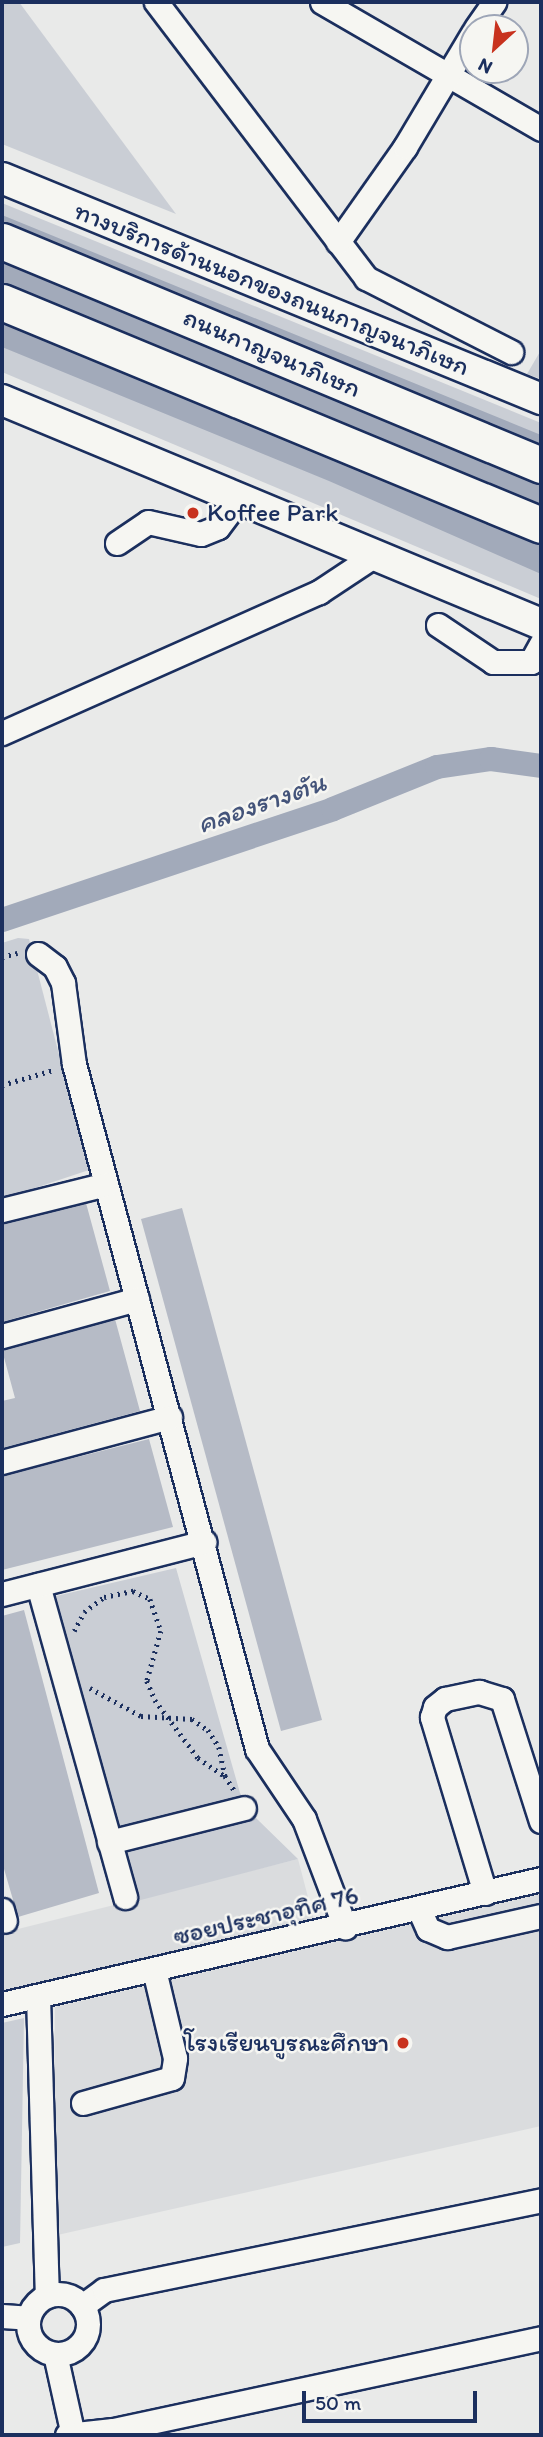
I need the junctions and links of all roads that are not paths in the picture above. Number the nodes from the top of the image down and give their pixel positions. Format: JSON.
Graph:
{"nodes":[{"id":1,"x":156,"y":2,"type":"edge"},
{"id":2,"x":322,"y":2,"type":"edge"},
{"id":3,"x":459,"y":55,"type":"edge"},
{"id":4,"x":447,"y":74,"type":"junction"},
{"id":5,"x":541,"y":129,"type":"edge"},
{"id":6,"x":2,"y":178,"type":"edge"},
{"id":7,"x":2,"y":241,"type":"edge"},
{"id":8,"x":338,"y":242,"type":"junction"},
{"id":9,"x":2,"y":302,"type":"edge"},
{"id":10,"x":511,"y":352,"type":"dead end"},
{"id":11,"x":541,"y":399,"type":"edge"},
{"id":12,"x":2,"y":400,"type":"edge"},
{"id":13,"x":541,"y":465,"type":"edge"},
{"id":14,"x":239,"y":499,"type":"junction"},
{"id":15,"x":541,"y":525,"type":"edge"},
{"id":16,"x":117,"y":543,"type":"dead end"},
{"id":17,"x":375,"y":555,"type":"junction"},
{"id":18,"x":541,"y":624,"type":"edge"},
{"id":19,"x":438,"y":625,"type":"dead end"},
{"id":20,"x":541,"y":644,"type":"edge"},
{"id":21,"x":2,"y":733,"type":"edge"},
{"id":22,"x":38,"y":954,"type":"dead end"},
{"id":23,"x":106,"y":1184,"type":"junction"},
{"id":24,"x":2,"y":1210,"type":"edge"},
{"id":25,"x":137,"y":1299,"type":"junction"},
{"id":26,"x":2,"y":1336,"type":"edge"},
{"id":27,"x":170,"y":1416,"type":"junction"},
{"id":28,"x":2,"y":1462,"type":"edge"},
{"id":29,"x":204,"y":1542,"type":"junction"},
{"id":30,"x":38,"y":1585,"type":"junction"},
{"id":31,"x":2,"y":1594,"type":"edge"},
{"id":32,"x":244,"y":1808,"type":"road end"},
{"id":33,"x":541,"y":1821,"type":"edge"},
{"id":34,"x":110,"y":1842,"type":"junction"},
{"id":35,"x":541,"y":1879,"type":"edge"},
{"id":36,"x":485,"y":1893,"type":"junction"},
{"id":37,"x":125,"y":1897,"type":"dead end"},
{"id":38,"x":419,"y":1909,"type":"junction"},
{"id":39,"x":541,"y":1916,"type":"edge"},
{"id":40,"x":345,"y":1927,"type":"junction"},
{"id":41,"x":155,"y":1970,"type":"junction"},
{"id":42,"x":38,"y":1996,"type":"junction"},
{"id":43,"x":2,"y":2004,"type":"edge"},
{"id":44,"x":83,"y":2103,"type":"dead end"},
{"id":45,"x":541,"y":2200,"type":"edge"},
{"id":46,"x":47,"y":2296,"type":"junction"},
{"id":47,"x":82,"y":2306,"type":"junction"},
{"id":48,"x":2,"y":2316,"type":"edge"},
{"id":49,"x":28,"y":2318,"type":"junction"},
{"id":50,"x":541,"y":2338,"type":"edge"},
{"id":51,"x":55,"y":2354,"type":"junction"},
{"id":52,"x":67,"y":2435,"type":"edge"},
{"id":53,"x":73,"y":2435,"type":"edge"}],
"edges":[{"from":1,"to":8,"type":"street"},
{"from":2,"to":4,"type":"street"},
{"from":3,"to":4,"type":"street"},
{"from":4,"to":5,"type":"street"},
{"from":4,"to":8,"type":"street"},
{"from":6,"to":11,"type":"main road","name":"ทางบริการด้านนอกของถนนกาญจนาภิเษก"},
{"from":7,"to":13,"type":"highway","name":"ถนนกาญจนาภิเษก"},
{"from":8,"to":10,"type":"street"},
{"from":9,"to":15,"type":"highway"},
{"from":12,"to":14,"type":"main road"},
{"from":14,"to":16,"type":"street"},
{"from":14,"to":17,"type":"main road"},
{"from":17,"to":18,"type":"main road"},
{"from":17,"to":21,"type":"street"},
{"from":19,"to":20,"type":"street"},
{"from":22,"to":23,"type":"street"},
{"from":23,"to":24,"type":"street"},
{"from":23,"to":25,"type":"street"},
{"from":25,"to":26,"type":"street"},
{"from":25,"to":27,"type":"street"},
{"from":27,"to":28,"type":"street"},
{"from":27,"to":29,"type":"street"},
{"from":29,"to":30,"type":"street"},
{"from":29,"to":40,"type":"street"},
{"from":30,"to":31,"type":"street"},
{"from":30,"to":34,"type":"street"},
{"from":32,"to":34,"type":"street"},
{"from":33,"to":36,"type":"street"},
{"from":34,"to":37,"type":"street"},
{"from":35,"to":36,"type":"street","name":"ซอยประชาอุทิศ 76"},
{"from":36,"to":38,"type":"street","name":"ซอยประชาอุทิศ 76"},
{"from":38,"to":39,"type":"street"},
{"from":38,"to":40,"type":"street","name":"ซอยประชาอุทิศ 76"},
{"from":40,"to":41,"type":"street","name":"ซอยประชาอุทิศ 76"},
{"from":41,"to":42,"type":"street","name":"ซอยประชาอุทิศ 76"},
{"from":41,"to":44,"type":"street"},
{"from":42,"to":43,"type":"street","name":"ซอยประชาอุทิศ 76"},
{"from":42,"to":46,"type":"street"},
{"from":45,"to":47,"type":"street"},
{"from":46,"to":47,"type":"street"},
{"from":46,"to":49,"type":"street"},
{"from":47,"to":51,"type":"street"},
{"from":48,"to":49,"type":"street"},
{"from":49,"to":51,"type":"street"},
{"from":50,"to":53,"type":"street"},
{"from":51,"to":53,"type":"street"},
{"from":52,"to":53,"type":"street"}]}
